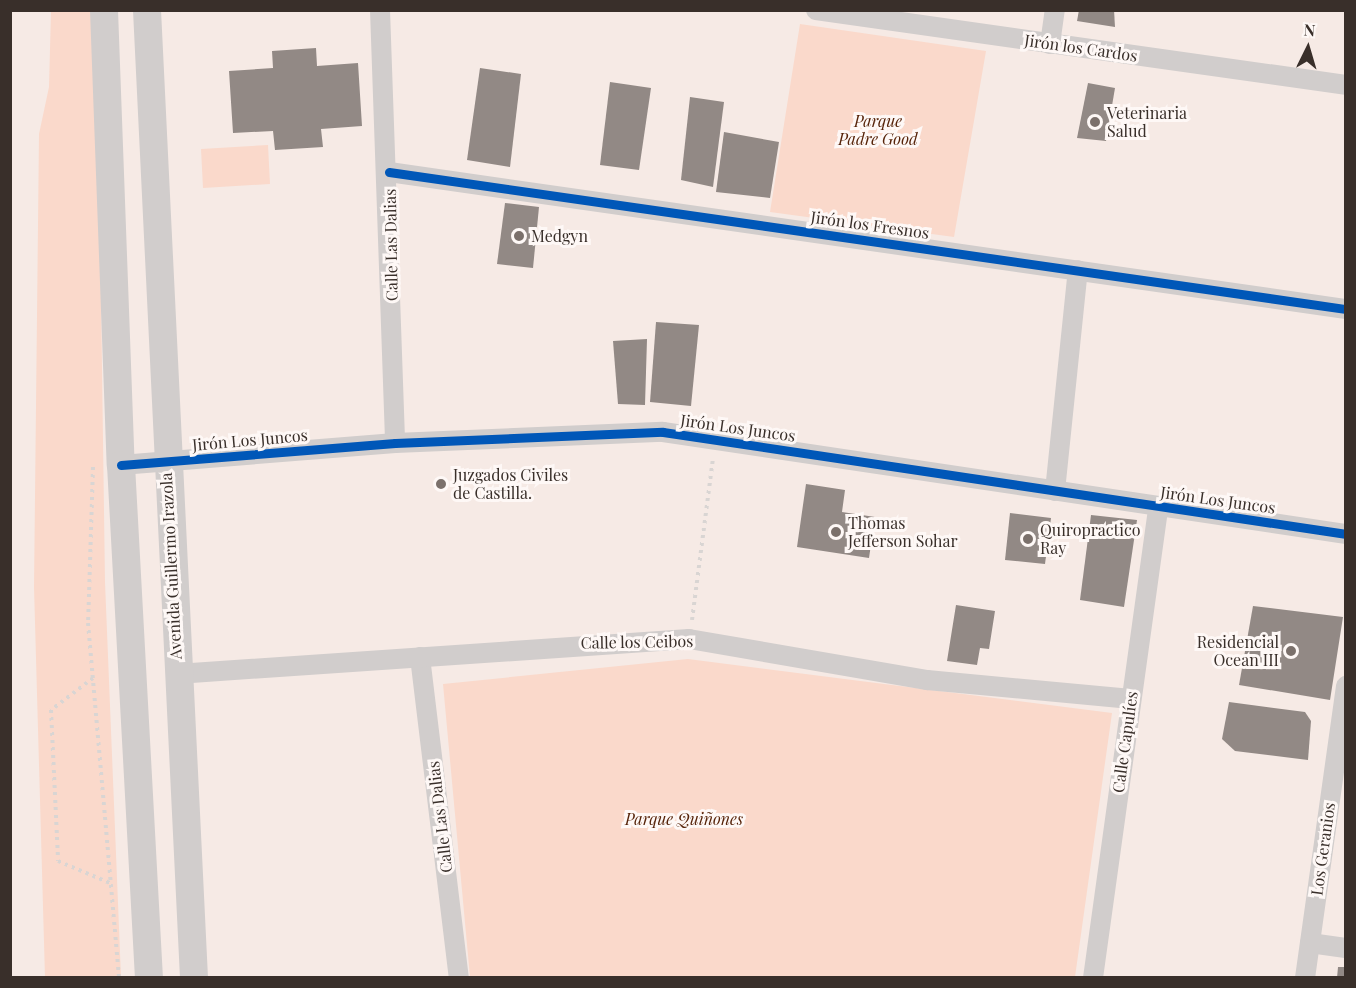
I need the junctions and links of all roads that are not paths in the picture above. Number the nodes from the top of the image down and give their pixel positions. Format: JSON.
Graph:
{"nodes":[{"id":1,"x":104,"y":10,"type":"edge"},
{"id":2,"x":147,"y":10,"type":"edge"},
{"id":3,"x":380,"y":10,"type":"edge"},
{"id":4,"x":816,"y":10,"type":"edge"},
{"id":5,"x":1055,"y":10,"type":"edge"},
{"id":6,"x":1050,"y":44,"type":"junction"},
{"id":7,"x":1346,"y":85,"type":"edge"},
{"id":8,"x":389,"y":172,"type":"junction"},
{"id":9,"x":1078,"y":270,"type":"junction"},
{"id":10,"x":1346,"y":309,"type":"edge"},
{"id":11,"x":394,"y":443,"type":"junction"},
{"id":12,"x":167,"y":462,"type":"junction"},
{"id":13,"x":107,"y":465,"type":"junction"},
{"id":14,"x":1054,"y":491,"type":"junction"},
{"id":15,"x":1158,"y":507,"type":"junction"},
{"id":16,"x":1346,"y":534,"type":"edge"},
{"id":17,"x":420,"y":657,"type":"junction"},
{"id":18,"x":177,"y":674,"type":"junction"},
{"id":19,"x":1346,"y":686,"type":"edge"},
{"id":20,"x":1131,"y":699,"type":"junction"},
{"id":21,"x":1343,"y":714,"type":"edge"},
{"id":22,"x":1310,"y":943,"type":"junction"},
{"id":23,"x":1346,"y":948,"type":"edge"},
{"id":24,"x":149,"y":978,"type":"edge"},
{"id":25,"x":194,"y":978,"type":"edge"},
{"id":26,"x":459,"y":978,"type":"edge"},
{"id":27,"x":1092,"y":978,"type":"edge"},
{"id":28,"x":1305,"y":978,"type":"edge"}],
"edges":[{"from":1,"to":13,"type":"main road"},
{"from":2,"to":12,"type":"main road","name":"Avenida Guillermo Irazola"},
{"from":3,"to":8,"type":"street","name":"Calle Las Dalias"},
{"from":4,"to":6,"type":"street","name":"Jirón los Cardos"},
{"from":5,"to":6,"type":"street"},
{"from":6,"to":7,"type":"street","name":"Jirón los Cardos"},
{"from":8,"to":9,"type":"street","name":"Jirón los Fresnos"},
{"from":8,"to":11,"type":"street","name":"Calle Las Dalias"},
{"from":9,"to":10,"type":"street","name":"Jirón los Fresnos"},
{"from":9,"to":14,"type":"street"},
{"from":11,"to":12,"type":"street","name":"Jirón Los Juncos"},
{"from":11,"to":14,"type":"street","name":"Jirón Los Juncos"},
{"from":12,"to":13,"type":"street","name":"Jirón Los Juncos"},
{"from":12,"to":18,"type":"main road","name":"Avenida Guillermo Irazola"},
{"from":13,"to":24,"type":"main road"},
{"from":14,"to":15,"type":"street","name":"Jirón Los Juncos"},
{"from":15,"to":16,"type":"street","name":"Jirón Los Juncos"},
{"from":15,"to":20,"type":"street","name":"Calle Capulíes"},
{"from":17,"to":18,"type":"street","name":"Calle los Ceibos"},
{"from":17,"to":20,"type":"street","name":"Calle los Ceibos"},
{"from":17,"to":26,"type":"street","name":"Calle Las Dalias"},
{"from":18,"to":25,"type":"main road","name":"Avenida Guillermo Irazola"},
{"from":19,"to":21,"type":"street","name":"Los Geranios"},
{"from":20,"to":27,"type":"street","name":"Calle Capulíes"},
{"from":21,"to":22,"type":"street","name":"Los Geranios"},
{"from":22,"to":23,"type":"street"},
{"from":22,"to":28,"type":"street","name":"Los Geranios"}]}
